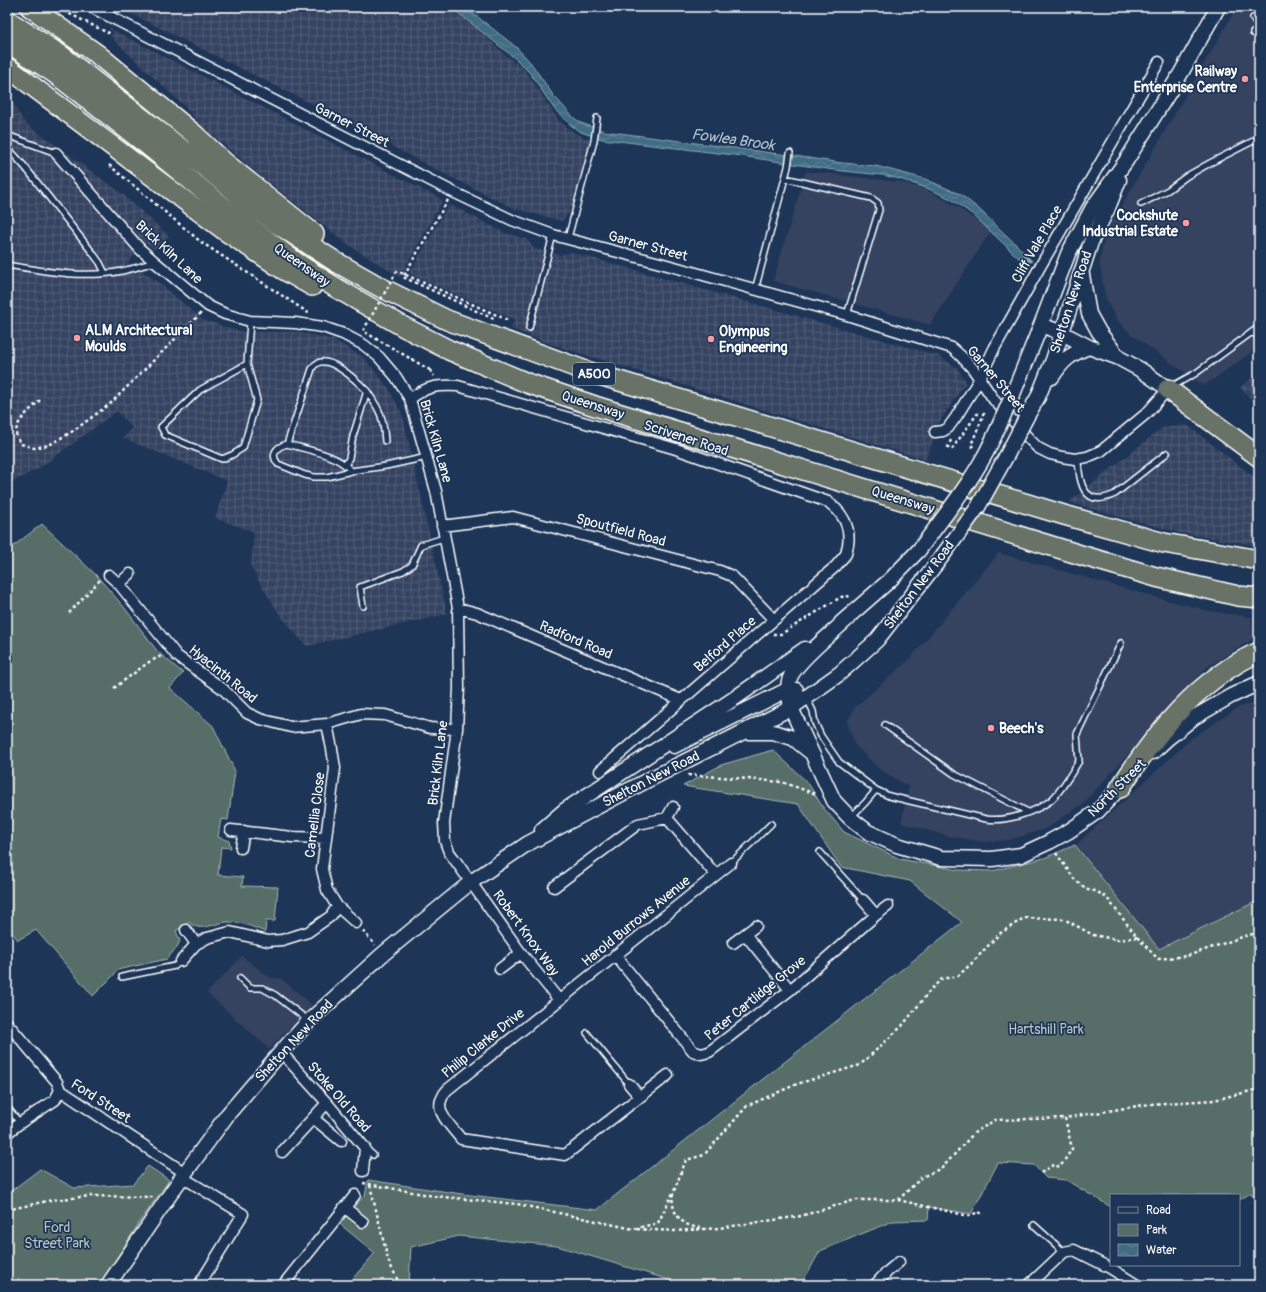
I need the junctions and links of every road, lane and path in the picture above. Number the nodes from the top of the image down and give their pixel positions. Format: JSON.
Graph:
{"nodes":[{"id":1,"x":30,"y":7,"type":"edge"},
{"id":2,"x":91,"y":7,"type":"edge"},
{"id":3,"x":63,"y":10,"type":"dead end"},
{"id":4,"x":1215,"y":12,"type":"edge"},
{"id":5,"x":1253,"y":18,"type":"dead end"},
{"id":6,"x":7,"y":20,"type":"edge"},
{"id":7,"x":1259,"y":27,"type":"edge"},
{"id":8,"x":108,"y":33,"type":"dead end"},
{"id":9,"x":7,"y":42,"type":"edge"},
{"id":10,"x":1159,"y":62,"type":"dead end"},
{"id":11,"x":8,"y":68,"type":"edge"},
{"id":12,"x":597,"y":118,"type":"dead end"},
{"id":13,"x":7,"y":135,"type":"edge"},
{"id":14,"x":1259,"y":138,"type":"edge"},
{"id":15,"x":7,"y":147,"type":"edge"},
{"id":16,"x":56,"y":153,"type":"joint"},
{"id":17,"x":790,"y":153,"type":"dead end"},
{"id":18,"x":1126,"y":161,"type":"junction"},
{"id":19,"x":785,"y":178,"type":"junction"},
{"id":20,"x":453,"y":192,"type":"junction"},
{"id":21,"x":1140,"y":204,"type":"dead end"},
{"id":22,"x":553,"y":235,"type":"junction"},
{"id":23,"x":568,"y":238,"type":"junction"},
{"id":24,"x":155,"y":262,"type":"junction"},
{"id":25,"x":7,"y":265,"type":"edge"},
{"id":26,"x":1082,"y":268,"type":"junction"},
{"id":27,"x":105,"y":273,"type":"junction"},
{"id":28,"x":755,"y":290,"type":"junction"},
{"id":29,"x":208,"y":306,"type":"junction"},
{"id":30,"x":847,"y":315,"type":"junction"},
{"id":31,"x":447,"y":320,"type":"junction"},
{"id":32,"x":250,"y":321,"type":"junction"},
{"id":33,"x":501,"y":323,"type":"dead end"},
{"id":34,"x":1041,"y":325,"type":"junction"},
{"id":35,"x":508,"y":326,"type":"dead end"},
{"id":36,"x":1259,"y":327,"type":"edge"},
{"id":37,"x":529,"y":328,"type":"dead end"},
{"id":38,"x":1252,"y":332,"type":"junction"},
{"id":39,"x":1062,"y":333,"type":"junction"},
{"id":40,"x":1259,"y":337,"type":"edge"},
{"id":41,"x":1089,"y":347,"type":"junction"},
{"id":42,"x":449,"y":350,"type":"junction"},
{"id":43,"x":1119,"y":358,"type":"junction"},
{"id":44,"x":247,"y":364,"type":"junction"},
{"id":45,"x":430,"y":370,"type":"dead end"},
{"id":46,"x":979,"y":380,"type":"junction"},
{"id":47,"x":1168,"y":389,"type":"junction"},
{"id":48,"x":367,"y":391,"type":"junction"},
{"id":49,"x":1038,"y":397,"type":"junction"},
{"id":50,"x":410,"y":399,"type":"junction"},
{"id":51,"x":40,"y":400,"type":"dead end"},
{"id":52,"x":956,"y":417,"type":"junction"},
{"id":53,"x":935,"y":432,"type":"dead end"},
{"id":54,"x":385,"y":441,"type":"dead end"},
{"id":55,"x":287,"y":444,"type":"junction"},
{"id":56,"x":1167,"y":453,"type":"dead end"},
{"id":57,"x":985,"y":454,"type":"junction"},
{"id":58,"x":426,"y":457,"type":"junction"},
{"id":59,"x":1259,"y":457,"type":"edge"},
{"id":60,"x":1078,"y":459,"type":"junction"},
{"id":61,"x":346,"y":464,"type":"junction"},
{"id":62,"x":352,"y":471,"type":"junction"},
{"id":63,"x":442,"y":526,"type":"junction"},
{"id":64,"x":848,"y":527,"type":"joint"},
{"id":65,"x":444,"y":538,"type":"junction"},
{"id":66,"x":1259,"y":560,"type":"edge"},
{"id":67,"x":130,"y":574,"type":"dead end"},
{"id":68,"x":108,"y":575,"type":"joint"},
{"id":69,"x":119,"y":584,"type":"junction"},
{"id":70,"x":876,"y":593,"type":"junction"},
{"id":71,"x":1259,"y":598,"type":"edge"},
{"id":72,"x":363,"y":606,"type":"dead end"},
{"id":73,"x":458,"y":608,"type":"junction"},
{"id":74,"x":69,"y":613,"type":"dead end"},
{"id":75,"x":848,"y":618,"type":"junction"},
{"id":76,"x":774,"y":620,"type":"junction"},
{"id":77,"x":757,"y":635,"type":"junction"},
{"id":78,"x":1121,"y":643,"type":"dead end"},
{"id":79,"x":173,"y":651,"type":"junction"},
{"id":80,"x":1259,"y":652,"type":"edge"},
{"id":81,"x":1259,"y":683,"type":"edge"},
{"id":82,"x":114,"y":688,"type":"dead end"},
{"id":83,"x":789,"y":689,"type":"junction"},
{"id":84,"x":807,"y":698,"type":"junction"},
{"id":85,"x":682,"y":700,"type":"junction"},
{"id":86,"x":791,"y":708,"type":"junction"},
{"id":87,"x":327,"y":724,"type":"junction"},
{"id":88,"x":885,"y":725,"type":"dead end"},
{"id":89,"x":457,"y":729,"type":"junction"},
{"id":90,"x":743,"y":732,"type":"junction"},
{"id":91,"x":811,"y":753,"type":"junction"},
{"id":92,"x":631,"y":767,"type":"junction"},
{"id":93,"x":600,"y":771,"type":"dead end"},
{"id":94,"x":684,"y":775,"type":"dead end"},
{"id":95,"x":1120,"y":788,"type":"junction"},
{"id":96,"x":876,"y":790,"type":"junction"},
{"id":97,"x":834,"y":800,"type":"junction"},
{"id":98,"x":673,"y":807,"type":"dead end"},
{"id":99,"x":1028,"y":812,"type":"junction"},
{"id":100,"x":667,"y":818,"type":"junction"},
{"id":101,"x":850,"y":818,"type":"junction"},
{"id":102,"x":771,"y":824,"type":"dead end"},
{"id":103,"x":231,"y":830,"type":"dead end"},
{"id":104,"x":244,"y":831,"type":"junction"},
{"id":105,"x":326,"y":838,"type":"junction"},
{"id":106,"x":1049,"y":842,"type":"junction"},
{"id":107,"x":527,"y":844,"type":"junction"},
{"id":108,"x":241,"y":848,"type":"dead end"},
{"id":109,"x":820,"y":852,"type":"dead end"},
{"id":110,"x":730,"y":863,"type":"joint"},
{"id":111,"x":716,"y":875,"type":"junction"},
{"id":112,"x":471,"y":882,"type":"junction"},
{"id":113,"x":554,"y":887,"type":"dead end"},
{"id":114,"x":863,"y":900,"type":"joint"},
{"id":115,"x":337,"y":906,"type":"junction"},
{"id":116,"x":888,"y":906,"type":"dead end"},
{"id":117,"x":876,"y":915,"type":"junction"},
{"id":118,"x":356,"y":923,"type":"joint"},
{"id":119,"x":756,"y":926,"type":"dead end"},
{"id":120,"x":186,"y":930,"type":"dead end"},
{"id":121,"x":1259,"y":933,"type":"edge"},
{"id":122,"x":745,"y":934,"type":"junction"},
{"id":123,"x":1137,"y":937,"type":"junction"},
{"id":124,"x":733,"y":943,"type":"dead end"},
{"id":125,"x":196,"y":944,"type":"junction"},
{"id":126,"x":522,"y":953,"type":"junction"},
{"id":127,"x":383,"y":954,"type":"junction"},
{"id":128,"x":615,"y":955,"type":"junction"},
{"id":129,"x":181,"y":961,"type":"joint"},
{"id":130,"x":500,"y":970,"type":"dead end"},
{"id":131,"x":122,"y":977,"type":"dead end"},
{"id":132,"x":240,"y":978,"type":"dead end"},
{"id":133,"x":790,"y":990,"type":"junction"},
{"id":134,"x":558,"y":1000,"type":"junction"},
{"id":135,"x":309,"y":1021,"type":"junction"},
{"id":136,"x":7,"y":1023,"type":"edge"},
{"id":137,"x":587,"y":1033,"type":"dead end"},
{"id":138,"x":280,"y":1052,"type":"junction"},
{"id":139,"x":668,"y":1075,"type":"dead end"},
{"id":140,"x":629,"y":1084,"type":"joint"},
{"id":141,"x":1259,"y":1089,"type":"edge"},
{"id":142,"x":60,"y":1090,"type":"junction"},
{"id":143,"x":640,"y":1097,"type":"junction"},
{"id":144,"x":327,"y":1103,"type":"junction"},
{"id":145,"x":7,"y":1107,"type":"edge"},
{"id":146,"x":313,"y":1118,"type":"junction"},
{"id":147,"x":1065,"y":1118,"type":"junction"},
{"id":148,"x":20,"y":1123,"type":"junction"},
{"id":149,"x":7,"y":1133,"type":"edge"},
{"id":150,"x":341,"y":1141,"type":"dead end"},
{"id":151,"x":365,"y":1148,"type":"junction"},
{"id":152,"x":282,"y":1152,"type":"dead end"},
{"id":153,"x":373,"y":1155,"type":"dead end"},
{"id":154,"x":363,"y":1171,"type":"joint"},
{"id":155,"x":1041,"y":1173,"type":"dead end"},
{"id":156,"x":184,"y":1175,"type":"junction"},
{"id":157,"x":370,"y":1185,"type":"junction"},
{"id":158,"x":674,"y":1191,"type":"junction"},
{"id":159,"x":355,"y":1195,"type":"dead end"},
{"id":160,"x":168,"y":1197,"type":"junction"},
{"id":161,"x":898,"y":1200,"type":"junction"},
{"id":162,"x":344,"y":1207,"type":"junction"},
{"id":163,"x":7,"y":1210,"type":"edge"},
{"id":164,"x":983,"y":1214,"type":"dead end"},
{"id":165,"x":363,"y":1222,"type":"dead end"},
{"id":166,"x":1034,"y":1225,"type":"dead end"},
{"id":167,"x":719,"y":1228,"type":"junction"},
{"id":168,"x":633,"y":1229,"type":"junction"},
{"id":169,"x":1064,"y":1252,"type":"junction"},
{"id":170,"x":899,"y":1262,"type":"dead end"},
{"id":171,"x":108,"y":1285,"type":"edge"},
{"id":172,"x":198,"y":1285,"type":"edge"},
{"id":173,"x":283,"y":1285,"type":"edge"},
{"id":174,"x":400,"y":1285,"type":"edge"},
{"id":175,"x":875,"y":1285,"type":"edge"},
{"id":176,"x":1029,"y":1285,"type":"edge"},
{"id":177,"x":1137,"y":1285,"type":"edge"}],
"edges":[{"from":1,"to":31,"type":"highway"},
{"from":2,"to":20,"type":"street","name":"Garner Street"},
{"from":3,"to":8,"type":"path"},
{"from":4,"to":18,"type":"main road","name":"Shelton New Road"},
{"from":5,"to":7,"type":"lane"},
{"from":6,"to":31,"type":"highway","name":"Queensway","number":"A500"},
{"from":9,"to":42,"type":"highway","name":"Queensway","number":"A500"},
{"from":10,"to":46,"type":"street","name":"Cliff Vale Place"},
{"from":11,"to":42,"type":"highway"},
{"from":12,"to":23,"type":"lane"},
{"from":13,"to":16,"type":"lane"},
{"from":14,"to":21,"type":"lane"},
{"from":15,"to":27,"type":"lane"},
{"from":16,"to":24,"type":"street","name":"Brick Kiln Lane"},
{"from":17,"to":19,"type":"lane"},
{"from":18,"to":26,"type":"main road","name":"Shelton New Road"},
{"from":18,"to":34,"type":"main road","name":"Shelton New Road"},
{"from":19,"to":28,"type":"lane"},
{"from":19,"to":30,"type":"lane"},
{"from":20,"to":22,"type":"street","name":"Garner Street"},
{"from":20,"to":33,"type":"path"},
{"from":22,"to":23,"type":"street","name":"Garner Street"},
{"from":22,"to":37,"type":"lane"},
{"from":23,"to":28,"type":"street","name":"Garner Street"},
{"from":24,"to":27,"type":"lane"},
{"from":24,"to":29,"type":"street","name":"Brick Kiln Lane"},
{"from":25,"to":27,"type":"lane"},
{"from":26,"to":39,"type":"main road","name":"Shelton New Road"},
{"from":26,"to":43,"type":"main road"},
{"from":28,"to":30,"type":"street","name":"Garner Street"},
{"from":29,"to":32,"type":"street","name":"Brick Kiln Lane"},
{"from":29,"to":51,"type":"path"},
{"from":30,"to":46,"type":"street","name":"Garner Street"},
{"from":31,"to":66,"type":"highway","name":"Queensway","number":"A500"},
{"from":32,"to":44,"type":"lane"},
{"from":32,"to":50,"type":"street","name":"Brick Kiln Lane"},
{"from":34,"to":39,"type":"main road"},
{"from":34,"to":57,"type":"main road","name":"Shelton New Road","bridge":true},
{"from":35,"to":45,"type":"path","bridge":true},
{"from":36,"to":38,"type":"lane"},
{"from":38,"to":40,"type":"lane"},
{"from":38,"to":47,"type":"lane"},
{"from":39,"to":41,"type":"main road"},
{"from":39,"to":49,"type":"main road","name":"Shelton New Road"},
{"from":41,"to":43,"type":"main road"},
{"from":41,"to":49,"type":"main road"},
{"from":42,"to":71,"type":"highway","name":"Queensway","number":"A500"},
{"from":43,"to":47,"type":"main road"},
{"from":44,"to":44,"type":"lane"},
{"from":46,"to":52,"type":"street","name":"Cliff Vale Place"},
{"from":46,"to":60,"type":"street","name":"Garner Street"},
{"from":47,"to":59,"type":"highway"},
{"from":47,"to":60,"type":"street","name":"Garner Street"},
{"from":48,"to":54,"type":"lane"},
{"from":48,"to":55,"type":"lane"},
{"from":48,"to":61,"type":"lane"},
{"from":49,"to":84,"type":"main road","name":"Shelton New Road","bridge":true},
{"from":50,"to":58,"type":"street","name":"Brick Kiln Lane"},
{"from":50,"to":64,"type":"street","name":"Scrivener Road"},
{"from":52,"to":53,"type":"street","name":"Cliff Vale Place"},
{"from":52,"to":57,"type":"path"},
{"from":55,"to":61,"type":"lane"},
{"from":55,"to":62,"type":"lane"},
{"from":56,"to":60,"type":"lane"},
{"from":57,"to":70,"type":"main road","name":"Shelton New Road","bridge":true},
{"from":58,"to":62,"type":"lane"},
{"from":58,"to":63,"type":"street","name":"Brick Kiln Lane"},
{"from":61,"to":62,"type":"lane"},
{"from":63,"to":65,"type":"street","name":"Brick Kiln Lane"},
{"from":63,"to":76,"type":"street","name":"Spoutfield Road"},
{"from":64,"to":76,"type":"street","name":"Belford Place"},
{"from":65,"to":72,"type":"lane"},
{"from":65,"to":73,"type":"street","name":"Brick Kiln Lane"},
{"from":67,"to":69,"type":"street"},
{"from":68,"to":69,"type":"street","name":"Hyacinth Road"},
{"from":68,"to":74,"type":"path"},
{"from":69,"to":79,"type":"street","name":"Hyacinth Road"},
{"from":70,"to":75,"type":"main road","name":"Shelton New Road"},
{"from":70,"to":77,"type":"path"},
{"from":73,"to":85,"type":"street","name":"Radford Road"},
{"from":73,"to":89,"type":"street","name":"Brick Kiln Lane"},
{"from":75,"to":83,"type":"main road","name":"North Street"},
{"from":75,"to":92,"type":"main road","name":"Shelton New Road"},
{"from":76,"to":77,"type":"street","name":"Belford Place"},
{"from":77,"to":85,"type":"street","name":"Belford Place"},
{"from":78,"to":99,"type":"lane"},
{"from":79,"to":82,"type":"path"},
{"from":79,"to":87,"type":"street","name":"Hyacinth Road"},
{"from":80,"to":95,"type":"highway"},
{"from":81,"to":95,"type":"main road","name":"North Street"},
{"from":83,"to":84,"type":"main road"},
{"from":83,"to":86,"type":"main road","name":"North Street"},
{"from":83,"to":92,"type":"main road"},
{"from":84,"to":86,"type":"main road","name":"Shelton New Road"},
{"from":84,"to":96,"type":"lane"},
{"from":85,"to":93,"type":"street","name":"Belford Place"},
{"from":86,"to":90,"type":"main road","name":"Shelton New Road"},
{"from":86,"to":91,"type":"main road","name":"North Street"},
{"from":87,"to":89,"type":"street","name":"Hyacinth Road"},
{"from":87,"to":105,"type":"street","name":"Camellia Close"},
{"from":88,"to":99,"type":"lane"},
{"from":89,"to":112,"type":"street","name":"Brick Kiln Lane"},
{"from":90,"to":91,"type":"main road"},
{"from":90,"to":107,"type":"main road","name":"Shelton New Road"},
{"from":91,"to":97,"type":"main road","name":"North Street"},
{"from":92,"to":107,"type":"main road","name":"Shelton New Road"},
{"from":94,"to":97,"type":"path"},
{"from":95,"to":106,"type":"main road","name":"North Street"},
{"from":96,"to":99,"type":"lane"},
{"from":96,"to":101,"type":"lane"},
{"from":97,"to":101,"type":"main road","name":"North Street"},
{"from":98,"to":100,"type":"street"},
{"from":100,"to":111,"type":"street"},
{"from":100,"to":113,"type":"street"},
{"from":101,"to":106,"type":"main road","name":"North Street"},
{"from":102,"to":110,"type":"lane"},
{"from":103,"to":104,"type":"street"},
{"from":104,"to":105,"type":"street"},
{"from":104,"to":108,"type":"street"},
{"from":105,"to":115,"type":"street","name":"Camellia Close"},
{"from":106,"to":123,"type":"path"},
{"from":107,"to":112,"type":"main road","name":"Shelton New Road"},
{"from":109,"to":114,"type":"lane"},
{"from":110,"to":111,"type":"street","name":"Harold Burrows Avenue"},
{"from":111,"to":128,"type":"street","name":"Harold Burrows Avenue"},
{"from":112,"to":126,"type":"street","name":"Robert Knox Way"},
{"from":112,"to":127,"type":"main road","name":"Shelton New Road"},
{"from":114,"to":117,"type":"street"},
{"from":115,"to":118,"type":"street","name":"Camellia Close"},
{"from":115,"to":125,"type":"street"},
{"from":116,"to":117,"type":"street","name":"Peter Cartlidge Grove"},
{"from":117,"to":133,"type":"street","name":"Peter Cartlidge Grove"},
{"from":118,"to":127,"type":"path"},
{"from":119,"to":122,"type":"street"},
{"from":120,"to":125,"type":"street"},
{"from":121,"to":123,"type":"path"},
{"from":122,"to":124,"type":"street"},
{"from":122,"to":133,"type":"street"},
{"from":123,"to":158,"type":"path"},
{"from":125,"to":129,"type":"street"},
{"from":126,"to":130,"type":"street"},
{"from":126,"to":134,"type":"street","name":"Robert Knox Way"},
{"from":127,"to":135,"type":"main road","name":"Shelton New Road"},
{"from":128,"to":133,"type":"street","name":"Peter Cartlidge Grove"},
{"from":128,"to":134,"type":"street","name":"Harold Burrows Avenue"},
{"from":129,"to":131,"type":"lane"},
{"from":132,"to":135,"type":"lane"},
{"from":134,"to":143,"type":"street","name":"Philip Clarke Drive"},
{"from":135,"to":138,"type":"main road","name":"Shelton New Road"},
{"from":136,"to":142,"type":"street"},
{"from":137,"to":140,"type":"lane"},
{"from":138,"to":144,"type":"street","name":"Stoke Old Road"},
{"from":138,"to":156,"type":"main road","name":"Shelton New Road"},
{"from":139,"to":143,"type":"street","name":"Philip Clarke Drive"},
{"from":140,"to":143,"type":"street"},
{"from":141,"to":147,"type":"path"},
{"from":142,"to":148,"type":"street","name":"Ford Street"},
{"from":142,"to":156,"type":"street","name":"Ford Street"},
{"from":144,"to":146,"type":"street"},
{"from":144,"to":151,"type":"street","name":"Stoke Old Road"},
{"from":145,"to":148,"type":"lane"},
{"from":146,"to":150,"type":"street"},
{"from":146,"to":152,"type":"street"},
{"from":147,"to":155,"type":"path"},
{"from":147,"to":161,"type":"path"},
{"from":148,"to":149,"type":"street","name":"Ford Street"},
{"from":151,"to":153,"type":"lane"},
{"from":151,"to":154,"type":"street","name":"Stoke Old Road"},
{"from":154,"to":157,"type":"path"},
{"from":156,"to":160,"type":"main road","name":"Shelton New Road"},
{"from":156,"to":172,"type":"street","name":"Ford Street"},
{"from":157,"to":168,"type":"path"},
{"from":157,"to":174,"type":"path"},
{"from":158,"to":167,"type":"path"},
{"from":158,"to":168,"type":"path"},
{"from":159,"to":162,"type":"street"},
{"from":160,"to":163,"type":"path"},
{"from":160,"to":171,"type":"main road","name":"Shelton New Road"},
{"from":161,"to":164,"type":"path"},
{"from":161,"to":167,"type":"path"},
{"from":162,"to":165,"type":"street"},
{"from":162,"to":173,"type":"street"},
{"from":166,"to":169,"type":"lane"},
{"from":167,"to":168,"type":"path"},
{"from":169,"to":176,"type":"street"},
{"from":169,"to":177,"type":"street"},
{"from":170,"to":175,"type":"street"}]}
